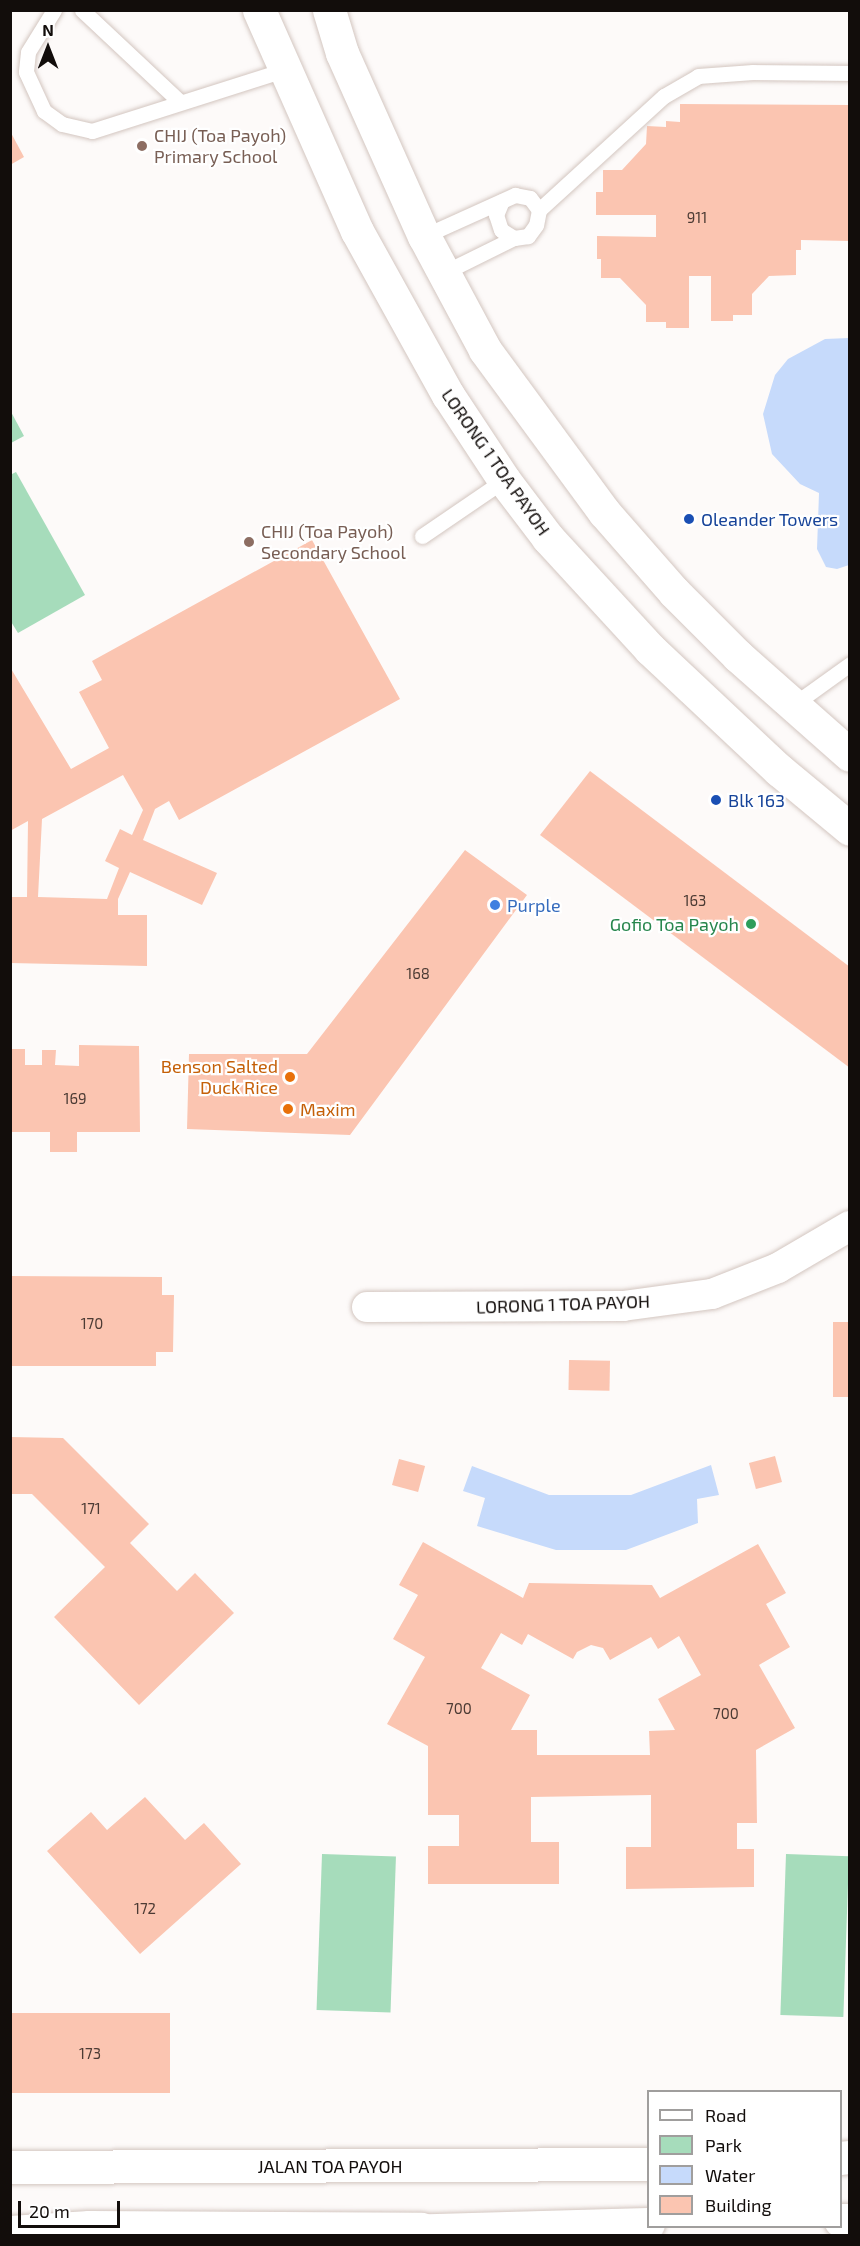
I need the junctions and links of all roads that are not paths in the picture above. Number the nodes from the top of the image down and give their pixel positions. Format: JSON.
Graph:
{"nodes":[{"id":1,"x":54,"y":10,"type":"edge"},
{"id":2,"x":82,"y":10,"type":"edge"},
{"id":3,"x":259,"y":10,"type":"edge"},
{"id":4,"x":328,"y":10,"type":"edge"},
{"id":5,"x":284,"y":70,"type":"junction"},
{"id":6,"x":849,"y":73,"type":"edge"},
{"id":7,"x":179,"y":100,"type":"junction"},
{"id":8,"x":502,"y":201,"type":"junction"},
{"id":9,"x":539,"y":210,"type":"junction"},
{"id":10,"x":424,"y":236,"type":"junction"},
{"id":11,"x":514,"y":238,"type":"junction"},
{"id":12,"x":441,"y":274,"type":"junction"},
{"id":13,"x":504,"y":480,"type":"junction"},
{"id":14,"x":422,"y":536,"type":"dead end"},
{"id":15,"x":849,"y":664,"type":"edge"},
{"id":16,"x":794,"y":705,"type":"junction"},
{"id":17,"x":849,"y":755,"type":"edge"},
{"id":18,"x":849,"y":829,"type":"edge"},
{"id":19,"x":849,"y":1226,"type":"edge"},
{"id":20,"x":368,"y":1307,"type":"dead end"},
{"id":21,"x":647,"y":2164,"type":"edge"},
{"id":22,"x":10,"y":2167,"type":"edge"},
{"id":23,"x":647,"y":2224,"type":"edge"},
{"id":24,"x":421,"y":2229,"type":"junction"},
{"id":25,"x":10,"y":2232,"type":"edge"},
{"id":26,"x":347,"y":2235,"type":"edge"}],
"edges":[{"from":1,"to":7,"type":"lane"},
{"from":2,"to":7,"type":"lane"},
{"from":3,"to":5,"type":"main road","name":"LORONG 1 TOA PAYOH"},
{"from":4,"to":10,"type":"main road"},
{"from":5,"to":7,"type":"lane"},
{"from":5,"to":13,"type":"main road","name":"LORONG 1 TOA PAYOH"},
{"from":6,"to":9,"type":"lane"},
{"from":8,"to":9,"type":"lane"},
{"from":8,"to":10,"type":"lane"},
{"from":8,"to":11,"type":"lane"},
{"from":9,"to":11,"type":"lane"},
{"from":10,"to":12,"type":"main road"},
{"from":11,"to":12,"type":"lane"},
{"from":12,"to":16,"type":"main road"},
{"from":13,"to":14,"type":"lane"},
{"from":13,"to":18,"type":"main road","name":"LORONG 1 TOA PAYOH"},
{"from":15,"to":16,"type":"lane"},
{"from":16,"to":17,"type":"main road"},
{"from":19,"to":20,"type":"street","name":"LORONG 1 TOA PAYOH"},
{"from":21,"to":22,"type":"main road","name":"JALAN TOA PAYOH"},
{"from":23,"to":24,"type":"main road"},
{"from":24,"to":25,"type":"main road"},
{"from":24,"to":26,"type":"main road"}]}
